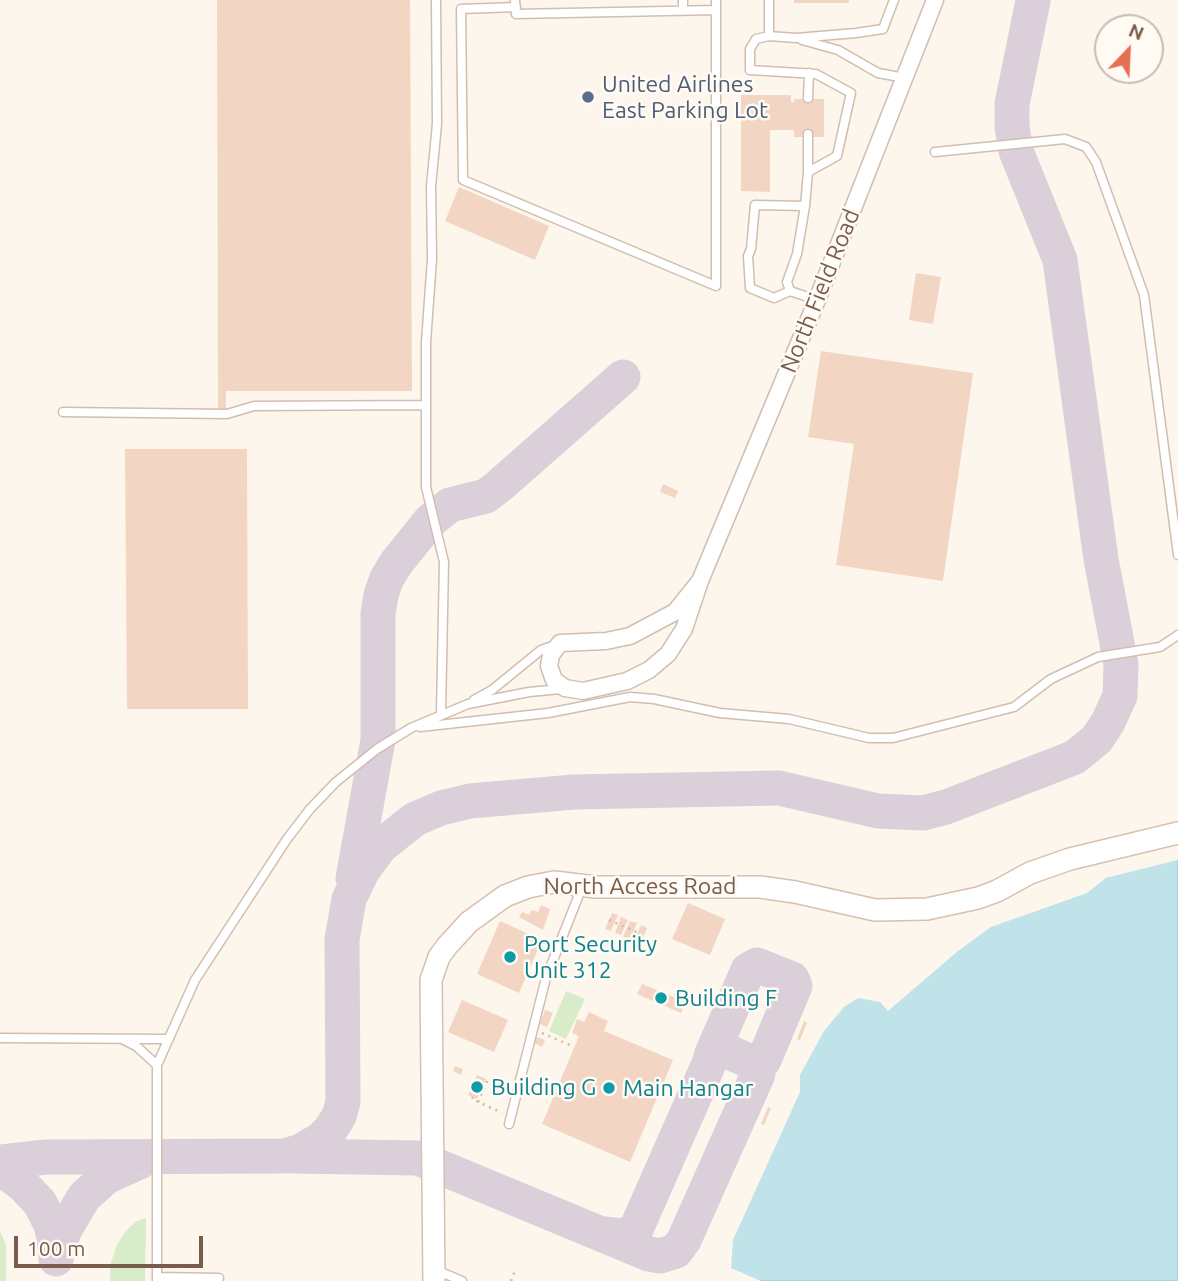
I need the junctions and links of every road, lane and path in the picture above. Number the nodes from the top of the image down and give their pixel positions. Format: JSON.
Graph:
{"nodes":[{"id":1,"x":436,"y":0,"type":"edge"},
{"id":2,"x":683,"y":0,"type":"edge"},
{"id":3,"x":716,"y":0,"type":"edge"},
{"id":4,"x":769,"y":0,"type":"edge"},
{"id":5,"x":894,"y":0,"type":"edge"},
{"id":6,"x":935,"y":0,"type":"edge"},
{"id":7,"x":515,"y":7,"type":"edge"},
{"id":8,"x":716,"y":10,"type":"junction"},
{"id":9,"x":683,"y":11,"type":"junction"},
{"id":10,"x":769,"y":36,"type":"junction"},
{"id":11,"x":796,"y":38,"type":"junction"},
{"id":12,"x":809,"y":73,"type":"junction"},
{"id":13,"x":905,"y":78,"type":"junction"},
{"id":14,"x":808,"y":98,"type":"dead end"},
{"id":15,"x":808,"y":134,"type":"dead end"},
{"id":16,"x":935,"y":152,"type":"dead end"},
{"id":17,"x":808,"y":172,"type":"junction"},
{"id":18,"x":805,"y":206,"type":"junction"},
{"id":19,"x":790,"y":291,"type":"junction"},
{"id":20,"x":817,"y":300,"type":"junction"},
{"id":21,"x":426,"y":405,"type":"junction"},
{"id":22,"x":63,"y":412,"type":"dead end"},
{"id":23,"x":1178,"y":555,"type":"edge"},
{"id":24,"x":700,"y":581,"type":"junction"},
{"id":25,"x":1178,"y":635,"type":"edge"},
{"id":26,"x":560,"y":643,"type":"junction"},
{"id":27,"x":565,"y":688,"type":"junction"},
{"id":28,"x":468,"y":704,"type":"junction"},
{"id":29,"x":441,"y":713,"type":"junction"},
{"id":30,"x":411,"y":727,"type":"junction"},
{"id":31,"x":1178,"y":834,"type":"edge"},
{"id":32,"x":583,"y":886,"type":"junction"},
{"id":33,"x":609,"y":920,"type":"dead end"},
{"id":34,"x":641,"y":934,"type":"dead end"},
{"id":35,"x":533,"y":1029,"type":"junction"},
{"id":36,"x":116,"y":1037,"type":"junction"},
{"id":37,"x":0,"y":1038,"type":"edge"},
{"id":38,"x":169,"y":1039,"type":"junction"},
{"id":39,"x":574,"y":1047,"type":"dead end"},
{"id":40,"x":157,"y":1066,"type":"junction"},
{"id":41,"x":489,"y":1077,"type":"dead end"},
{"id":42,"x":473,"y":1097,"type":"dead end"},
{"id":43,"x":478,"y":1102,"type":"junction"},
{"id":44,"x":510,"y":1120,"type":"joint"},
{"id":45,"x":516,"y":1268,"type":"dead end"},
{"id":46,"x":434,"y":1277,"type":"edge"},
{"id":47,"x":219,"y":1278,"type":"dead end"},
{"id":48,"x":157,"y":1279,"type":"edge"},
{"id":49,"x":463,"y":1281,"type":"edge"},
{"id":50,"x":511,"y":1281,"type":"edge"}],
"edges":[{"from":1,"to":21,"type":"lane"},
{"from":2,"to":9,"type":"lane"},
{"from":3,"to":8,"type":"lane"},
{"from":4,"to":10,"type":"lane"},
{"from":5,"to":11,"type":"lane"},
{"from":6,"to":13,"type":"street","name":"North Field Road"},
{"from":7,"to":8,"type":"lane"},
{"from":7,"to":9,"type":"lane"},
{"from":8,"to":9,"type":"lane"},
{"from":10,"to":11,"type":"lane"},
{"from":10,"to":12,"type":"lane"},
{"from":11,"to":13,"type":"lane"},
{"from":12,"to":14,"type":"lane"},
{"from":12,"to":17,"type":"lane"},
{"from":13,"to":20,"type":"street","name":"North Field Road"},
{"from":15,"to":17,"type":"lane"},
{"from":16,"to":23,"type":"lane"},
{"from":17,"to":18,"type":"lane"},
{"from":18,"to":19,"type":"lane"},
{"from":18,"to":19,"type":"lane"},
{"from":19,"to":20,"type":"lane"},
{"from":20,"to":24,"type":"street","name":"North Field Road"},
{"from":21,"to":22,"type":"lane"},
{"from":21,"to":29,"type":"lane"},
{"from":24,"to":26,"type":"street","name":"North Field Road"},
{"from":24,"to":27,"type":"street","name":"North Field Road"},
{"from":25,"to":30,"type":"lane"},
{"from":26,"to":27,"type":"street"},
{"from":26,"to":28,"type":"lane"},
{"from":27,"to":28,"type":"lane"},
{"from":28,"to":29,"type":"lane"},
{"from":29,"to":30,"type":"lane"},
{"from":30,"to":38,"type":"lane"},
{"from":31,"to":32,"type":"street","name":"North Access Road"},
{"from":32,"to":35,"type":"lane"},
{"from":32,"to":46,"type":"street","name":"North Access Road"},
{"from":33,"to":34,"type":"path"},
{"from":35,"to":39,"type":"path"},
{"from":35,"to":44,"type":"lane"},
{"from":36,"to":37,"type":"lane"},
{"from":36,"to":38,"type":"lane"},
{"from":36,"to":40,"type":"lane"},
{"from":38,"to":40,"type":"lane"},
{"from":40,"to":48,"type":"lane"},
{"from":41,"to":43,"type":"path"},
{"from":42,"to":43,"type":"path"},
{"from":43,"to":44,"type":"path"},
{"from":45,"to":50,"type":"path"},
{"from":46,"to":49,"type":"lane"},
{"from":47,"to":48,"type":"lane"}]}
